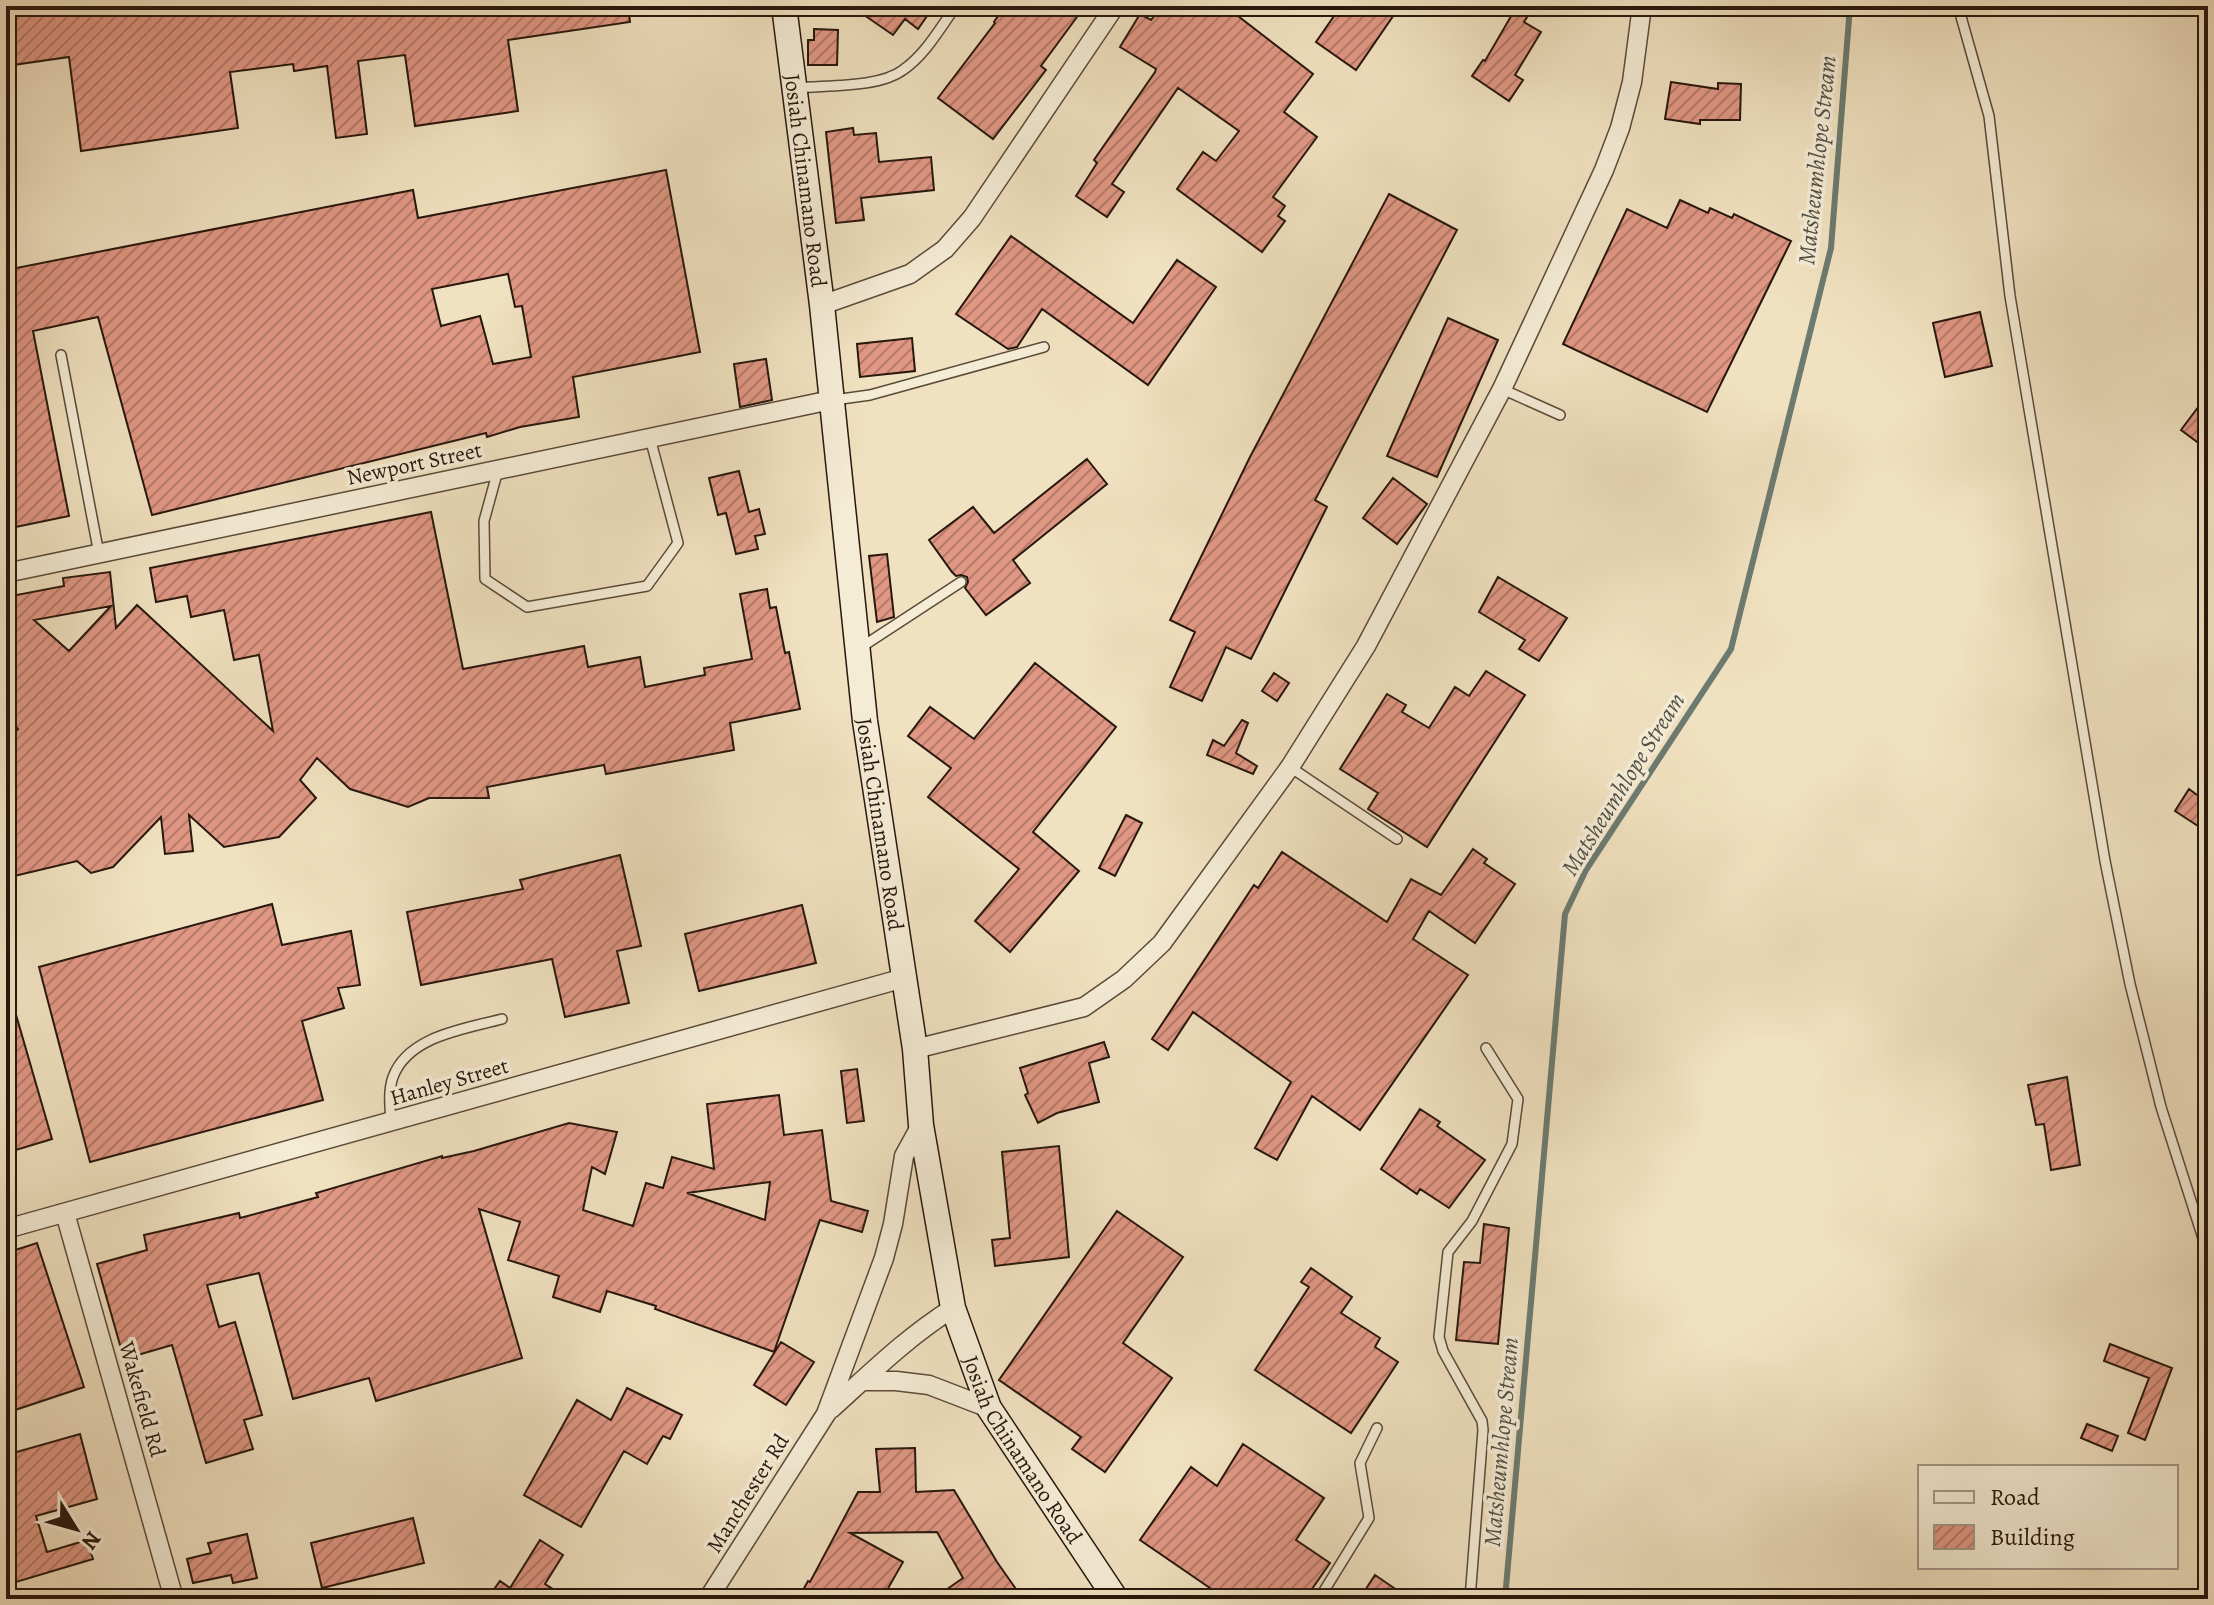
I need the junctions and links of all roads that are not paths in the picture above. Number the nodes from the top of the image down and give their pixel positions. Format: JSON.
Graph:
{"nodes":[{"id":1,"x":784,"y":6,"type":"edge"},
{"id":2,"x":956,"y":6,"type":"edge"},
{"id":3,"x":1115,"y":6,"type":"edge"},
{"id":4,"x":1642,"y":6,"type":"edge"},
{"id":5,"x":1958,"y":6,"type":"edge"},
{"id":6,"x":794,"y":88,"type":"junction"},
{"id":7,"x":822,"y":305,"type":"junction"},
{"id":8,"x":1044,"y":347,"type":"dead end"},
{"id":9,"x":61,"y":355,"type":"dead end"},
{"id":10,"x":1502,"y":389,"type":"junction"},
{"id":11,"x":831,"y":400,"type":"junction"},
{"id":12,"x":1560,"y":415,"type":"dead end"},
{"id":13,"x":650,"y":438,"type":"junction"},
{"id":14,"x":498,"y":470,"type":"junction"},
{"id":15,"x":99,"y":554,"type":"junction"},
{"id":16,"x":6,"y":573,"type":"edge"},
{"id":17,"x":961,"y":582,"type":"dead end"},
{"id":18,"x":858,"y":650,"type":"junction"},
{"id":19,"x":1290,"y":767,"type":"junction"},
{"id":20,"x":1397,"y":839,"type":"dead end"},
{"id":21,"x":904,"y":978,"type":"junction"},
{"id":22,"x":502,"y":1019,"type":"dead end"},
{"id":23,"x":1486,"y":1048,"type":"dead end"},
{"id":24,"x":915,"y":1049,"type":"junction"},
{"id":25,"x":391,"y":1122,"type":"junction"},
{"id":26,"x":921,"y":1125,"type":"junction"},
{"id":27,"x":65,"y":1213,"type":"junction"},
{"id":28,"x":6,"y":1229,"type":"edge"},
{"id":29,"x":2208,"y":1254,"type":"edge"},
{"id":30,"x":953,"y":1308,"type":"junction"},
{"id":31,"x":862,"y":1381,"type":"junction"},
{"id":32,"x":989,"y":1408,"type":"junction"},
{"id":33,"x":826,"y":1414,"type":"junction"},
{"id":34,"x":1377,"y":1428,"type":"dead end"},
{"id":35,"x":174,"y":1599,"type":"edge"},
{"id":36,"x":708,"y":1599,"type":"edge"},
{"id":37,"x":1116,"y":1599,"type":"edge"},
{"id":38,"x":1319,"y":1599,"type":"edge"},
{"id":39,"x":1470,"y":1599,"type":"edge"}],
"edges":[{"from":1,"to":6,"type":"street","name":"Josiah Chinamano Road"},
{"from":2,"to":6,"type":"lane"},
{"from":3,"to":7,"type":"street"},
{"from":4,"to":10,"type":"street"},
{"from":5,"to":29,"type":"lane"},
{"from":6,"to":7,"type":"street","name":"Josiah Chinamano Road"},
{"from":7,"to":11,"type":"street","name":"Josiah Chinamano Road"},
{"from":8,"to":11,"type":"lane"},
{"from":9,"to":15,"type":"lane"},
{"from":10,"to":12,"type":"lane"},
{"from":10,"to":19,"type":"street"},
{"from":11,"to":13,"type":"street","name":"Newport Street"},
{"from":11,"to":18,"type":"street","name":"Josiah Chinamano Road"},
{"from":13,"to":14,"type":"street","name":"Newport Street"},
{"from":13,"to":14,"type":"lane"},
{"from":14,"to":15,"type":"street","name":"Newport Street"},
{"from":15,"to":16,"type":"street","name":"Newport Street"},
{"from":17,"to":18,"type":"lane"},
{"from":18,"to":21,"type":"street","name":"Josiah Chinamano Road"},
{"from":19,"to":20,"type":"lane"},
{"from":19,"to":24,"type":"street"},
{"from":21,"to":24,"type":"street","name":"Josiah Chinamano Road"},
{"from":21,"to":25,"type":"street","name":"Hanley Street"},
{"from":22,"to":25,"type":"lane"},
{"from":23,"to":39,"type":"lane"},
{"from":24,"to":26,"type":"street","name":"Josiah Chinamano Road"},
{"from":25,"to":27,"type":"street","name":"Hanley Street"},
{"from":26,"to":30,"type":"street","name":"Josiah Chinamano Road"},
{"from":26,"to":33,"type":"street"},
{"from":27,"to":28,"type":"street","name":"Hanley Street"},
{"from":27,"to":35,"type":"street","name":"Wakefield Rd"},
{"from":30,"to":31,"type":"street"},
{"from":30,"to":32,"type":"street","name":"Josiah Chinamano Road"},
{"from":31,"to":32,"type":"street"},
{"from":31,"to":33,"type":"street"},
{"from":32,"to":37,"type":"street","name":"Josiah Chinamano Road"},
{"from":33,"to":36,"type":"street","name":"Manchester Rd"},
{"from":34,"to":38,"type":"lane"}]}
